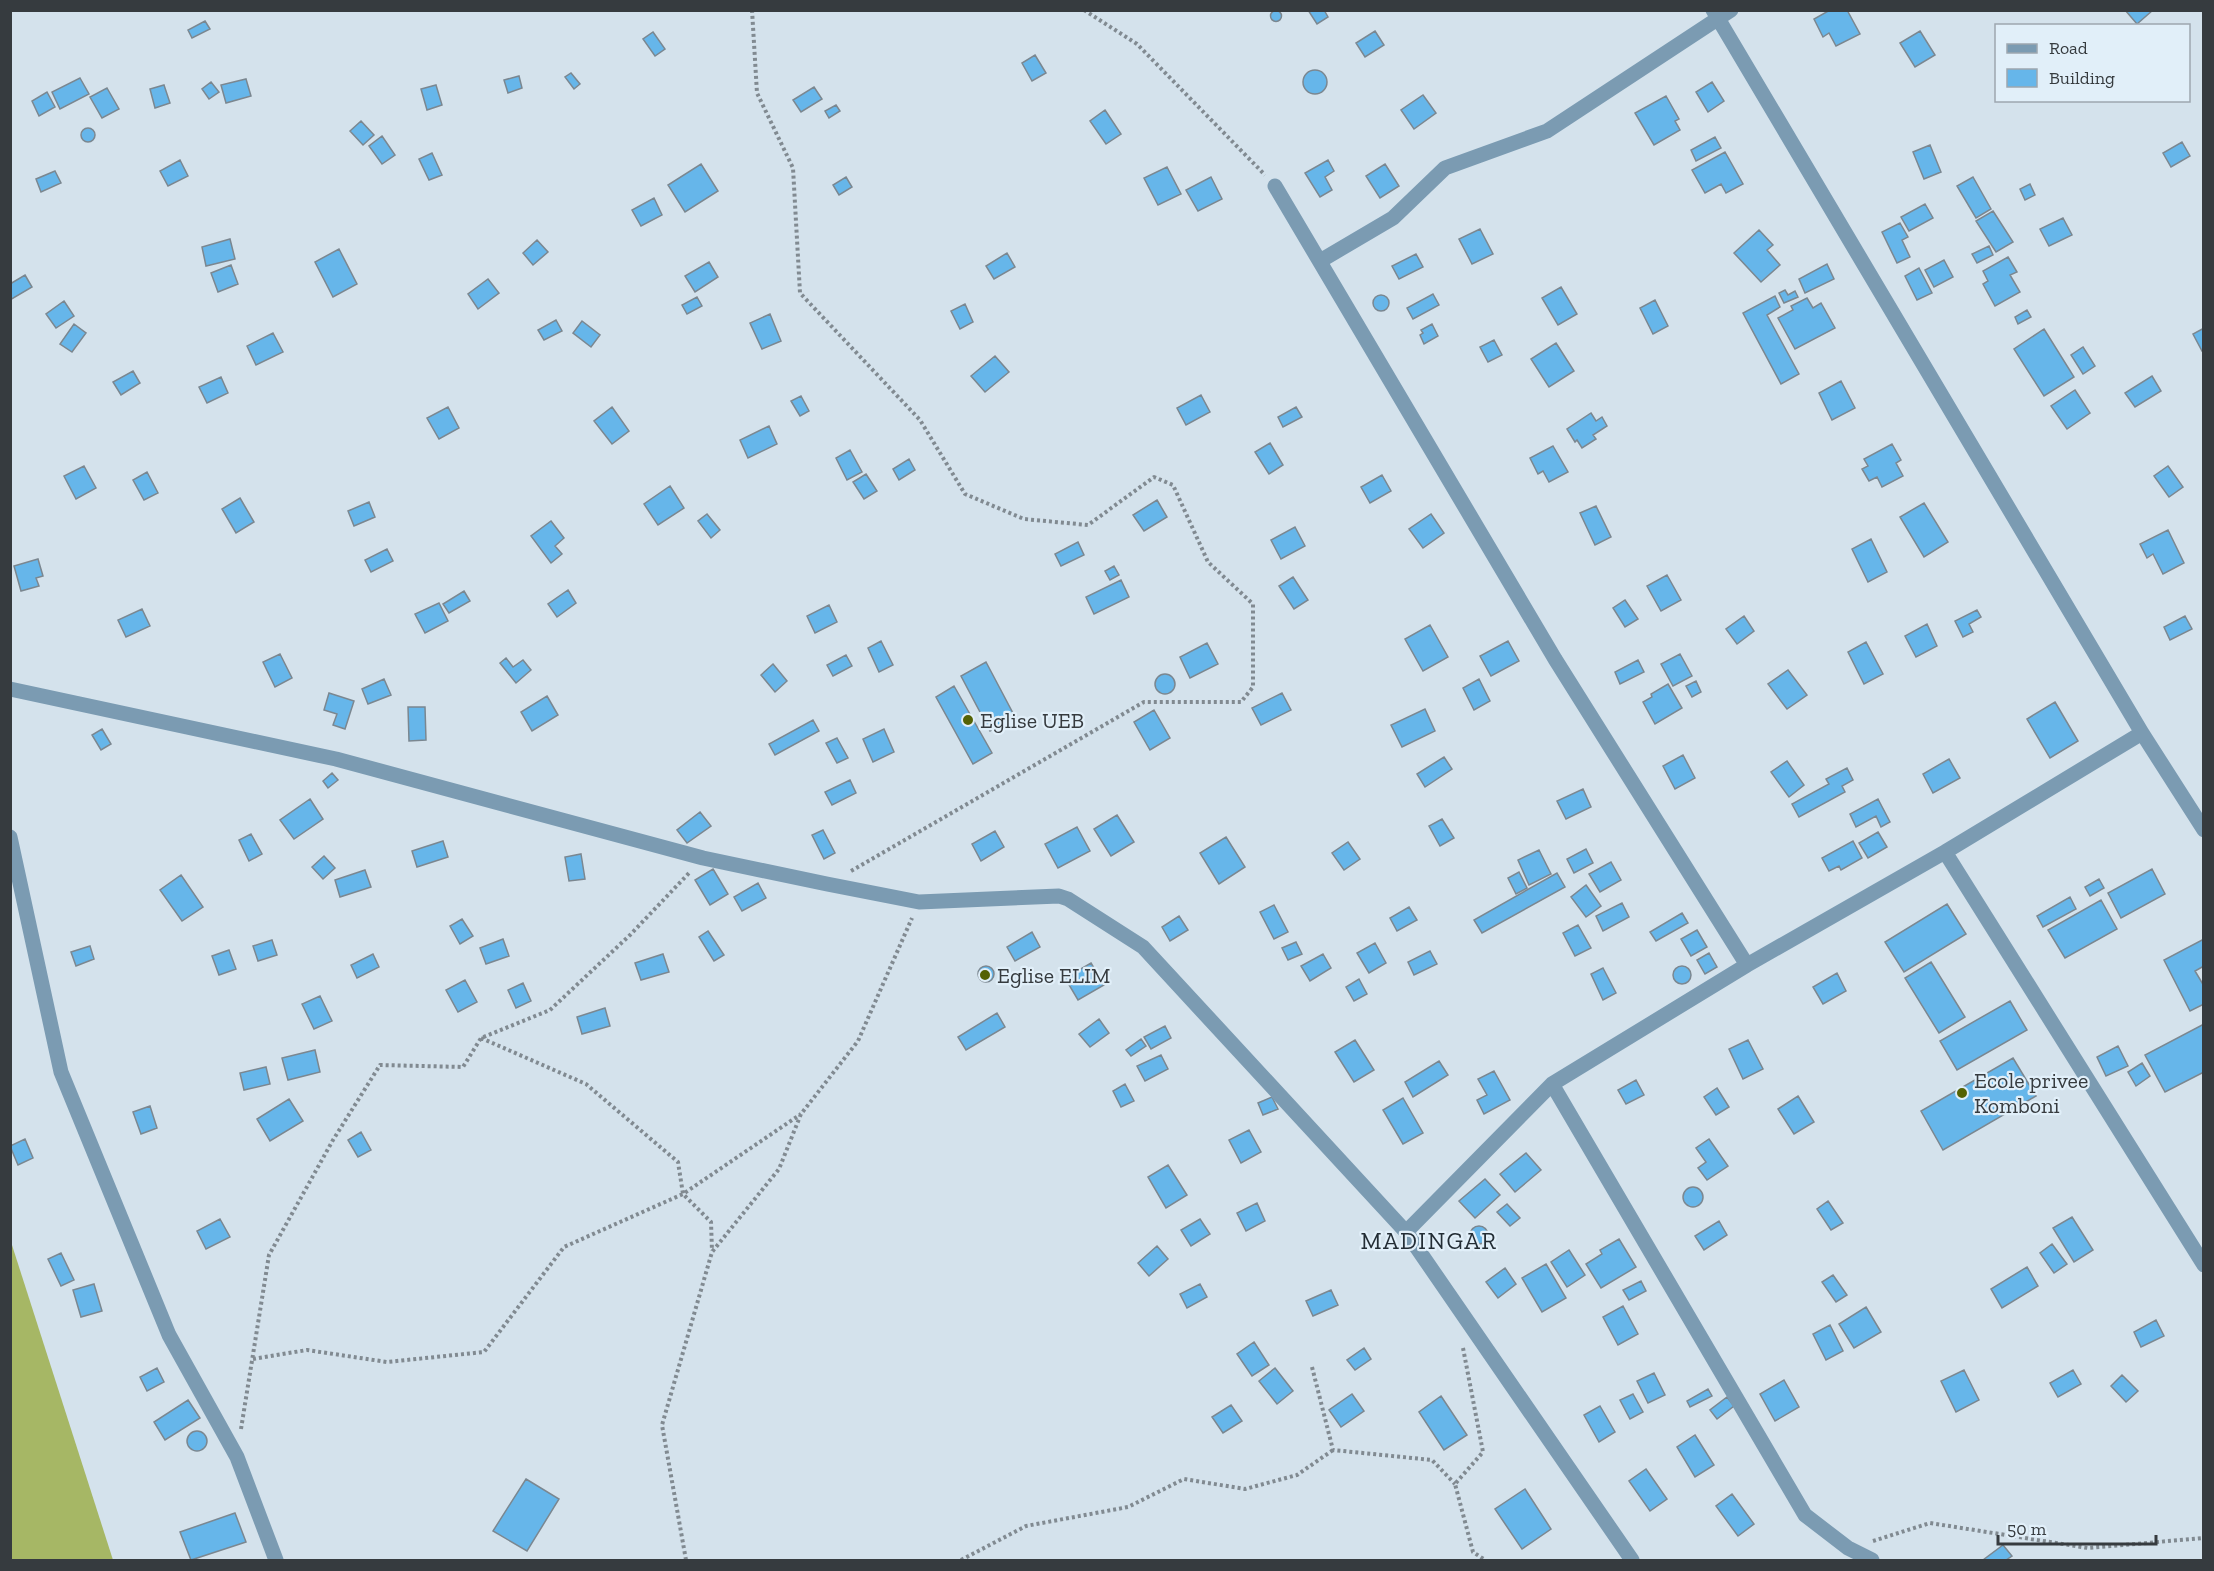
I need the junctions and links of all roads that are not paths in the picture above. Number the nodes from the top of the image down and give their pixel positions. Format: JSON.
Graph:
{"nodes":[{"id":1,"x":1721,"y":13,"type":"edge"},
{"id":2,"x":1275,"y":186,"type":"road end"},
{"id":3,"x":1320,"y":261,"type":"junction"},
{"id":4,"x":10,"y":689,"type":"edge"},
{"id":5,"x":2142,"y":733,"type":"junction"},
{"id":6,"x":2204,"y":830,"type":"edge"},
{"id":7,"x":10,"y":837,"type":"edge"},
{"id":8,"x":1945,"y":852,"type":"junction"},
{"id":9,"x":1747,"y":965,"type":"junction"},
{"id":10,"x":1552,"y":1084,"type":"junction"},
{"id":11,"x":1406,"y":1232,"type":"junction"},
{"id":12,"x":2204,"y":1265,"type":"edge"},
{"id":13,"x":276,"y":1560,"type":"edge"},
{"id":14,"x":1632,"y":1560,"type":"edge"},
{"id":15,"x":1872,"y":1560,"type":"edge"}],
"edges":[{"from":1,"to":3,"type":"street"},
{"from":1,"to":5,"type":"street"},
{"from":2,"to":3,"type":"street"},
{"from":3,"to":9,"type":"street"},
{"from":4,"to":11,"type":"street"},
{"from":5,"to":6,"type":"street"},
{"from":5,"to":8,"type":"street"},
{"from":7,"to":13,"type":"street"},
{"from":8,"to":9,"type":"street"},
{"from":8,"to":12,"type":"street"},
{"from":9,"to":10,"type":"street"},
{"from":10,"to":11,"type":"street"},
{"from":10,"to":15,"type":"street"},
{"from":11,"to":14,"type":"street"}]}
